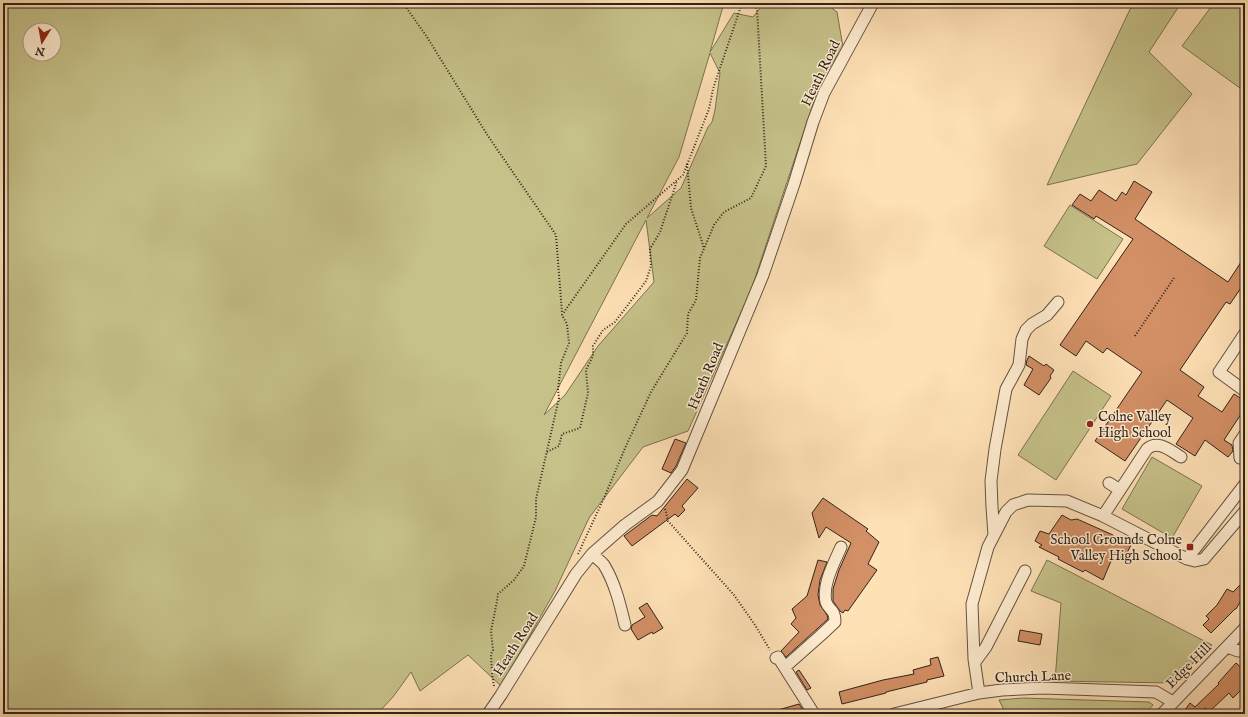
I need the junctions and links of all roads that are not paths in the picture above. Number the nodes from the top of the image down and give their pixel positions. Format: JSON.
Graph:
{"nodes":[{"id":1,"x":873,"y":3,"type":"edge"},
{"id":2,"x":1058,"y":302,"type":"dead end"},
{"id":3,"x":1245,"y":333,"type":"edge"},
{"id":4,"x":1245,"y":391,"type":"edge"},
{"id":5,"x":1245,"y":434,"type":"edge"},
{"id":6,"x":1182,"y":457,"type":"dead end"},
{"id":7,"x":1238,"y":460,"type":"edge"},
{"id":8,"x":1109,"y":483,"type":"dead end"},
{"id":9,"x":1245,"y":484,"type":"edge"},
{"id":10,"x":1120,"y":490,"type":"junction"},
{"id":11,"x":1245,"y":511,"type":"edge"},
{"id":12,"x":1104,"y":516,"type":"junction"},
{"id":13,"x":994,"y":536,"type":"junction"},
{"id":14,"x":841,"y":547,"type":"dead end"},
{"id":15,"x":592,"y":554,"type":"junction"},
{"id":16,"x":1187,"y":559,"type":"junction"},
{"id":17,"x":1025,"y":571,"type":"dead end"},
{"id":18,"x":625,"y":625,"type":"dead end"},
{"id":19,"x":1243,"y":632,"type":"edge"},
{"id":20,"x":1226,"y":649,"type":"junction"},
{"id":21,"x":1245,"y":650,"type":"edge"},
{"id":22,"x":776,"y":658,"type":"road end"},
{"id":23,"x":975,"y":662,"type":"junction"},
{"id":24,"x":785,"y":667,"type":"junction"},
{"id":25,"x":979,"y":693,"type":"junction"},
{"id":26,"x":1173,"y":702,"type":"junction"},
{"id":27,"x":488,"y":714,"type":"edge"},
{"id":28,"x":814,"y":714,"type":"edge"},
{"id":29,"x":894,"y":714,"type":"edge"},
{"id":30,"x":1162,"y":714,"type":"edge"}],
"edges":[{"from":1,"to":15,"type":"street","name":"Heath Road"},
{"from":2,"to":13,"type":"street"},
{"from":3,"to":4,"type":"street"},
{"from":5,"to":7,"type":"street"},
{"from":6,"to":10,"type":"street"},
{"from":8,"to":10,"type":"street"},
{"from":9,"to":16,"type":"street"},
{"from":10,"to":12,"type":"street"},
{"from":11,"to":16,"type":"street"},
{"from":12,"to":13,"type":"street"},
{"from":12,"to":16,"type":"street"},
{"from":13,"to":23,"type":"street"},
{"from":14,"to":24,"type":"street"},
{"from":15,"to":18,"type":"street"},
{"from":15,"to":27,"type":"street","name":"Heath Road"},
{"from":17,"to":23,"type":"street"},
{"from":19,"to":20,"type":"street","name":"Edge Hill"},
{"from":20,"to":21,"type":"street"},
{"from":20,"to":26,"type":"street","name":"Edge Hill"},
{"from":22,"to":24,"type":"street"},
{"from":23,"to":25,"type":"street"},
{"from":24,"to":28,"type":"street"},
{"from":25,"to":26,"type":"street","name":"Church Lane"},
{"from":25,"to":29,"type":"street","name":"Church Lane"},
{"from":26,"to":30,"type":"street","name":"Edge Hill"}]}
